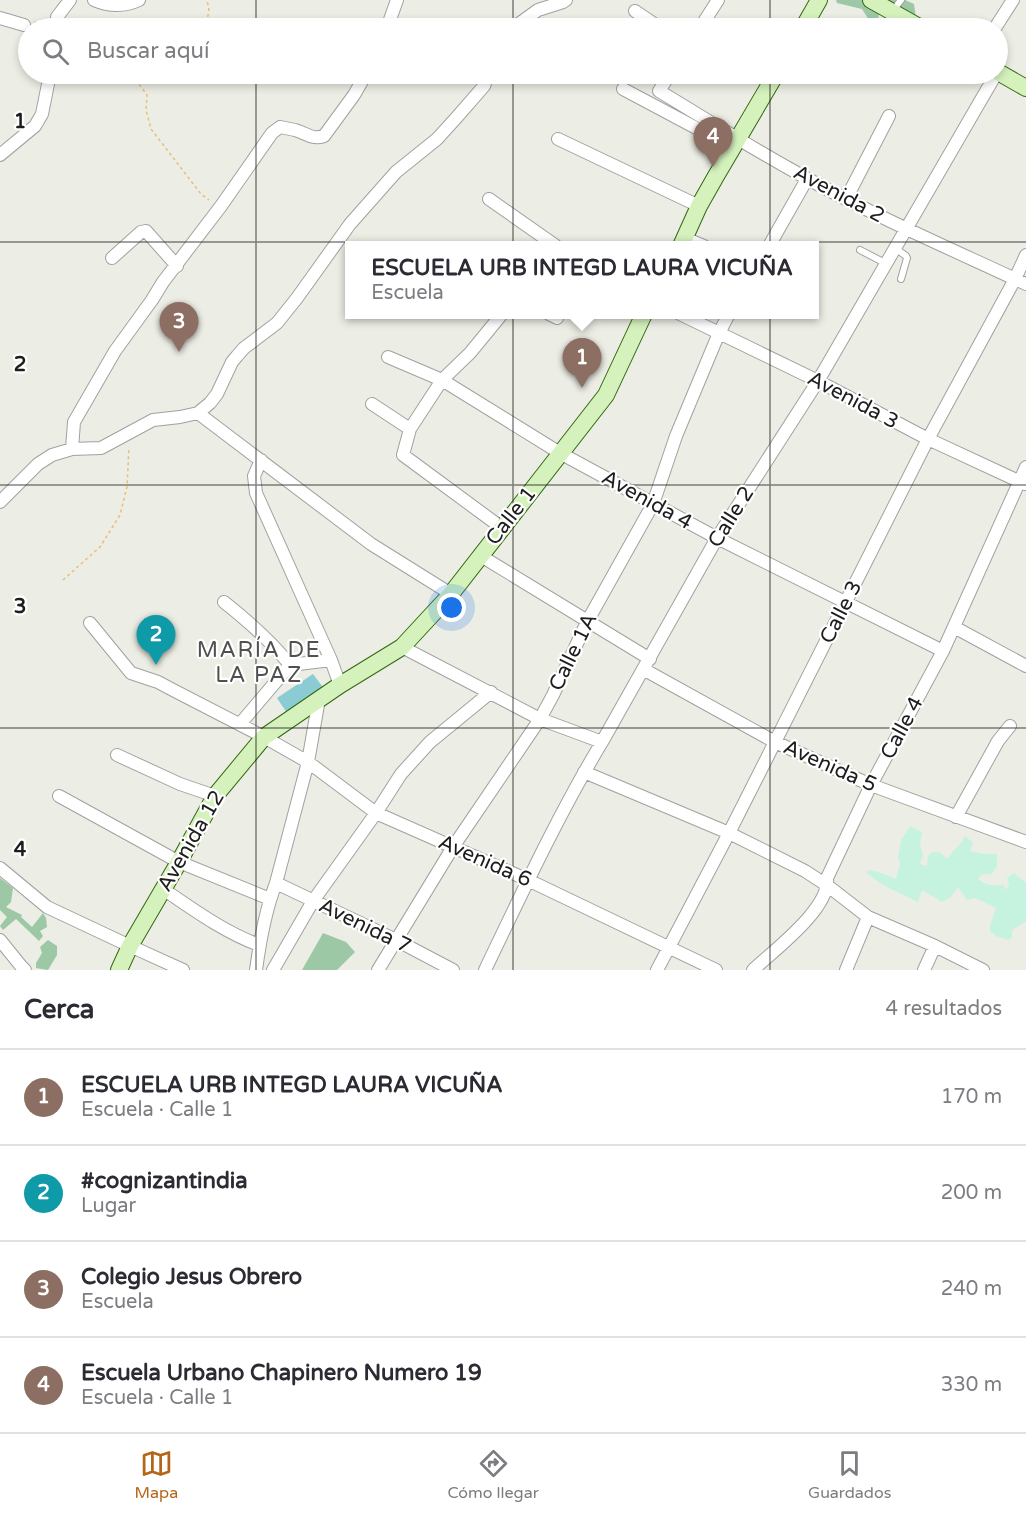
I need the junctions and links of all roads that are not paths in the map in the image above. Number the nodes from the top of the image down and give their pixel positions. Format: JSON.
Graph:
{"nodes":[{"id":1,"x":70,"y":0,"type":"edge"},
{"id":2,"x":94,"y":0,"type":"edge"},
{"id":3,"x":139,"y":0,"type":"edge"},
{"id":4,"x":397,"y":0,"type":"edge"},
{"id":5,"x":566,"y":0,"type":"edge"},
{"id":6,"x":718,"y":0,"type":"edge"},
{"id":7,"x":819,"y":0,"type":"edge"},
{"id":8,"x":871,"y":0,"type":"edge"},
{"id":9,"x":1013,"y":0,"type":"edge"},
{"id":10,"x":539,"y":5,"type":"edge"},
{"id":11,"x":896,"y":6,"type":"edge"},
{"id":12,"x":635,"y":11,"type":"dead end"},
{"id":13,"x":0,"y":18,"type":"edge"},
{"id":14,"x":59,"y":18,"type":"edge"},
{"id":15,"x":391,"y":18,"type":"edge"},
{"id":16,"x":524,"y":18,"type":"edge"},
{"id":17,"x":645,"y":18,"type":"edge"},
{"id":18,"x":706,"y":18,"type":"edge"},
{"id":19,"x":809,"y":18,"type":"edge"},
{"id":20,"x":910,"y":18,"type":"edge"},
{"id":21,"x":1001,"y":18,"type":"edge"},
{"id":22,"x":18,"y":23,"type":"edge"},
{"id":23,"x":1008,"y":79,"type":"edge"},
{"id":24,"x":48,"y":84,"type":"edge"},
{"id":25,"x":360,"y":84,"type":"edge"},
{"id":26,"x":485,"y":84,"type":"edge"},
{"id":27,"x":664,"y":84,"type":"edge"},
{"id":28,"x":770,"y":84,"type":"edge"},
{"id":29,"x":991,"y":84,"type":"edge"},
{"id":30,"x":1026,"y":88,"type":"edge"},
{"id":31,"x":623,"y":89,"type":"dead end"},
{"id":32,"x":889,"y":116,"type":"dead end"},
{"id":33,"x":558,"y":139,"type":"dead end"},
{"id":34,"x":735,"y":143,"type":"junction"},
{"id":35,"x":0,"y":155,"type":"edge"},
{"id":36,"x":807,"y":179,"type":"junction"},
{"id":37,"x":489,"y":199,"type":"dead end"},
{"id":38,"x":846,"y":199,"type":"junction"},
{"id":39,"x":699,"y":206,"type":"junction"},
{"id":40,"x":905,"y":229,"type":"junction"},
{"id":41,"x":545,"y":241,"type":"edge"},
{"id":42,"x":682,"y":241,"type":"edge"},
{"id":43,"x":772,"y":241,"type":"edge"},
{"id":44,"x":895,"y":247,"type":"junction"},
{"id":45,"x":860,"y":250,"type":"dead end"},
{"id":46,"x":1026,"y":255,"type":"edge"},
{"id":47,"x":112,"y":258,"type":"dead end"},
{"id":48,"x":885,"y":263,"type":"junction"},
{"id":49,"x":177,"y":266,"type":"junction"},
{"id":50,"x":901,"y":279,"type":"dead end"},
{"id":51,"x":1020,"y":282,"type":"edge"},
{"id":52,"x":499,"y":319,"type":"edge"},
{"id":53,"x":642,"y":319,"type":"edge"},
{"id":54,"x":689,"y":319,"type":"edge"},
{"id":55,"x":727,"y":319,"type":"edge"},
{"id":56,"x":719,"y":333,"type":"junction"},
{"id":57,"x":387,"y":357,"type":"dead end"},
{"id":58,"x":442,"y":380,"type":"junction"},
{"id":59,"x":818,"y":381,"type":"junction"},
{"id":60,"x":372,"y":404,"type":"dead end"},
{"id":61,"x":198,"y":412,"type":"junction"},
{"id":62,"x":410,"y":429,"type":"junction"},
{"id":63,"x":928,"y":440,"type":"junction"},
{"id":64,"x":72,"y":449,"type":"junction"},
{"id":65,"x":560,"y":453,"type":"junction"},
{"id":66,"x":261,"y":460,"type":"junction"},
{"id":67,"x":1026,"y":466,"type":"edge"},
{"id":68,"x":1023,"y":483,"type":"edge"},
{"id":69,"x":0,"y":502,"type":"edge"},
{"id":70,"x":653,"y":504,"type":"junction"},
{"id":71,"x":502,"y":528,"type":"junction"},
{"id":72,"x":717,"y":538,"type":"junction"},
{"id":73,"x":481,"y":556,"type":"junction"},
{"id":74,"x":452,"y":594,"type":"junction"},
{"id":75,"x":224,"y":602,"type":"dead end"},
{"id":76,"x":845,"y":603,"type":"junction"},
{"id":77,"x":587,"y":622,"type":"junction"},
{"id":78,"x":90,"y":623,"type":"dead end"},
{"id":79,"x":954,"y":627,"type":"junction"},
{"id":80,"x":402,"y":647,"type":"junction"},
{"id":81,"x":943,"y":651,"type":"junction"},
{"id":82,"x":331,"y":660,"type":"junction"},
{"id":83,"x":646,"y":664,"type":"junction"},
{"id":84,"x":290,"y":665,"type":"junction"},
{"id":85,"x":1026,"y":666,"type":"edge"},
{"id":86,"x":340,"y":685,"type":"junction"},
{"id":87,"x":490,"y":692,"type":"junction"},
{"id":88,"x":319,"y":699,"type":"junction"},
{"id":89,"x":540,"y":719,"type":"junction"},
{"id":90,"x":240,"y":724,"type":"junction"},
{"id":91,"x":1010,"y":726,"type":"dead end"},
{"id":92,"x":264,"y":736,"type":"junction"},
{"id":93,"x":602,"y":742,"type":"junction"},
{"id":94,"x":775,"y":742,"type":"junction"},
{"id":95,"x":117,"y":755,"type":"dead end"},
{"id":96,"x":308,"y":762,"type":"junction"},
{"id":97,"x":584,"y":772,"type":"junction"},
{"id":98,"x":871,"y":785,"type":"junction"},
{"id":99,"x":59,"y":796,"type":"dead end"},
{"id":100,"x":214,"y":796,"type":"junction"},
{"id":101,"x":376,"y":813,"type":"junction"},
{"id":102,"x":956,"y":817,"type":"junction"},
{"id":103,"x":729,"y":833,"type":"junction"},
{"id":104,"x":1026,"y":842,"type":"edge"},
{"id":105,"x":453,"y":847,"type":"junction"},
{"id":106,"x":179,"y":861,"type":"junction"},
{"id":107,"x":0,"y":867,"type":"edge"},
{"id":108,"x":528,"y":880,"type":"junction"},
{"id":109,"x":276,"y":883,"type":"junction"},
{"id":110,"x":828,"y":886,"type":"junction"},
{"id":111,"x":163,"y":889,"type":"junction"},
{"id":112,"x":270,"y":899,"type":"junction"},
{"id":113,"x":313,"y":901,"type":"junction"},
{"id":114,"x":868,"y":917,"type":"junction"},
{"id":115,"x":0,"y":940,"type":"edge"},
{"id":116,"x":396,"y":940,"type":"junction"},
{"id":117,"x":259,"y":945,"type":"junction"},
{"id":118,"x":130,"y":946,"type":"junction"},
{"id":119,"x":935,"y":946,"type":"junction"},
{"id":120,"x":669,"y":947,"type":"junction"},
{"id":121,"x":25,"y":970,"type":"edge"},
{"id":122,"x":118,"y":970,"type":"edge"},
{"id":123,"x":183,"y":970,"type":"edge"},
{"id":124,"x":256,"y":970,"type":"edge"},
{"id":125,"x":273,"y":970,"type":"edge"},
{"id":126,"x":378,"y":970,"type":"edge"},
{"id":127,"x":453,"y":970,"type":"edge"},
{"id":128,"x":485,"y":970,"type":"edge"},
{"id":129,"x":657,"y":970,"type":"edge"},
{"id":130,"x":716,"y":970,"type":"edge"},
{"id":131,"x":753,"y":970,"type":"edge"},
{"id":132,"x":846,"y":970,"type":"edge"},
{"id":133,"x":924,"y":970,"type":"edge"},
{"id":134,"x":983,"y":970,"type":"edge"}],
"edges":[{"from":1,"to":14,"type":"street"},
{"from":2,"to":3,"type":"street"},
{"from":4,"to":15,"type":"street"},
{"from":5,"to":10,"type":"street"},
{"from":6,"to":18,"type":"street"},
{"from":7,"to":19,"type":"street"},
{"from":8,"to":11,"type":"street"},
{"from":9,"to":21,"type":"street"},
{"from":10,"to":16,"type":"street"},
{"from":11,"to":20,"type":"street"},
{"from":12,"to":17,"type":"street"},
{"from":13,"to":22,"type":"street"},
{"from":23,"to":30,"type":"street"},
{"from":24,"to":35,"type":"street"},
{"from":25,"to":49,"type":"street"},
{"from":26,"to":61,"type":"street"},
{"from":27,"to":34,"type":"street","name":"Avenida 2"},
{"from":28,"to":34,"type":"street"},
{"from":29,"to":40,"type":"street","name":"Calle 2"},
{"from":31,"to":34,"type":"street"},
{"from":32,"to":38,"type":"street"},
{"from":33,"to":39,"type":"street"},
{"from":34,"to":36,"type":"street","name":"Avenida 2"},
{"from":34,"to":39,"type":"street"},
{"from":36,"to":38,"type":"street","name":"Avenida 2"},
{"from":36,"to":43,"type":"street"},
{"from":37,"to":41,"type":"street"},
{"from":38,"to":40,"type":"street","name":"Avenida 2"},
{"from":39,"to":42,"type":"street"},
{"from":40,"to":44,"type":"street","name":"Calle 2"},
{"from":40,"to":51,"type":"street","name":"Avenida 2"},
{"from":44,"to":48,"type":"street","name":"Calle 2"},
{"from":44,"to":50,"type":"lane"},
{"from":45,"to":48,"type":"lane"},
{"from":46,"to":51,"type":"street","name":"Calle 3"},
{"from":47,"to":49,"type":"street"},
{"from":48,"to":59,"type":"street","name":"Calle 2"},
{"from":49,"to":64,"type":"street"},
{"from":51,"to":63,"type":"street","name":"Calle 3"},
{"from":52,"to":58,"type":"street"},
{"from":53,"to":65,"type":"street","name":"Calle 1"},
{"from":54,"to":56,"type":"street","name":"Avenida 3"},
{"from":55,"to":56,"type":"street","name":"Calle 1A"},
{"from":56,"to":59,"type":"street","name":"Avenida 3"},
{"from":56,"to":70,"type":"street","name":"Calle 1A"},
{"from":57,"to":58,"type":"street","name":"Avenida 4"},
{"from":58,"to":62,"type":"street"},
{"from":58,"to":65,"type":"street","name":"Avenida 4"},
{"from":59,"to":63,"type":"street","name":"Avenida 3"},
{"from":59,"to":72,"type":"street","name":"Calle 2"},
{"from":60,"to":62,"type":"street"},
{"from":61,"to":64,"type":"street"},
{"from":61,"to":66,"type":"street"},
{"from":62,"to":71,"type":"street"},
{"from":63,"to":68,"type":"street","name":"Avenida 3"},
{"from":63,"to":76,"type":"street","name":"Calle 3"},
{"from":64,"to":69,"type":"street"},
{"from":65,"to":70,"type":"street","name":"Avenida 4"},
{"from":65,"to":71,"type":"street","name":"Calle 1"},
{"from":66,"to":74,"type":"street"},
{"from":66,"to":82,"type":"street"},
{"from":67,"to":68,"type":"street","name":"Calle 4"},
{"from":68,"to":79,"type":"street","name":"Calle 4"},
{"from":70,"to":72,"type":"street","name":"Avenida 4"},
{"from":70,"to":77,"type":"street","name":"Calle 1A"},
{"from":71,"to":73,"type":"street","name":"Calle 1"},
{"from":72,"to":76,"type":"street","name":"Avenida 4"},
{"from":72,"to":83,"type":"street","name":"Calle 2"},
{"from":73,"to":74,"type":"street","name":"Calle 1"},
{"from":73,"to":77,"type":"street","name":"Avenida 5"},
{"from":74,"to":80,"type":"street","name":"Calle 1"},
{"from":75,"to":84,"type":"street"},
{"from":76,"to":81,"type":"street","name":"Avenida 4"},
{"from":76,"to":94,"type":"street","name":"Calle 3"},
{"from":77,"to":83,"type":"street","name":"Avenida 5"},
{"from":77,"to":89,"type":"street","name":"Calle 1A"},
{"from":78,"to":90,"type":"street","name":"Avenida 6"},
{"from":79,"to":81,"type":"street","name":"Calle 4"},
{"from":79,"to":85,"type":"street"},
{"from":80,"to":86,"type":"street","name":"Calle 1"},
{"from":80,"to":87,"type":"street"},
{"from":81,"to":98,"type":"street","name":"Calle 4"},
{"from":82,"to":84,"type":"street"},
{"from":82,"to":86,"type":"street"},
{"from":83,"to":93,"type":"street","name":"Calle 2"},
{"from":83,"to":94,"type":"street","name":"Avenida 5"},
{"from":84,"to":90,"type":"street"},
{"from":86,"to":88,"type":"street","name":"Avenida 12"},
{"from":87,"to":89,"type":"street"},
{"from":87,"to":101,"type":"street"},
{"from":88,"to":92,"type":"street","name":"Avenida 12"},
{"from":88,"to":96,"type":"street"},
{"from":89,"to":93,"type":"street"},
{"from":89,"to":105,"type":"street","name":"Calle 1A"},
{"from":90,"to":92,"type":"street","name":"Avenida 6"},
{"from":91,"to":102,"type":"street"},
{"from":92,"to":96,"type":"street","name":"Avenida 6"},
{"from":92,"to":100,"type":"street","name":"Avenida 12"},
{"from":93,"to":97,"type":"street","name":"Calle 2"},
{"from":94,"to":98,"type":"street","name":"Avenida 5"},
{"from":94,"to":103,"type":"street","name":"Calle 3"},
{"from":95,"to":100,"type":"street"},
{"from":96,"to":101,"type":"street","name":"Avenida 6"},
{"from":96,"to":109,"type":"street"},
{"from":97,"to":103,"type":"street"},
{"from":97,"to":108,"type":"street","name":"Calle 2"},
{"from":98,"to":102,"type":"street","name":"Avenida 5"},
{"from":98,"to":110,"type":"street","name":"Calle 4"},
{"from":99,"to":106,"type":"street"},
{"from":100,"to":106,"type":"street","name":"Avenida 12"},
{"from":101,"to":105,"type":"street","name":"Avenida 6"},
{"from":101,"to":113,"type":"street"},
{"from":102,"to":104,"type":"street","name":"Avenida 5"},
{"from":103,"to":110,"type":"street"},
{"from":103,"to":120,"type":"street","name":"Calle 3"},
{"from":105,"to":108,"type":"street","name":"Avenida 6"},
{"from":105,"to":116,"type":"street","name":"Calle 1A"},
{"from":106,"to":111,"type":"street","name":"Avenida 12"},
{"from":106,"to":112,"type":"street"},
{"from":107,"to":118,"type":"street"},
{"from":108,"to":120,"type":"street","name":"Avenida 6"},
{"from":108,"to":128,"type":"street","name":"Calle 2"},
{"from":109,"to":112,"type":"street"},
{"from":109,"to":113,"type":"street","name":"Avenida 7"},
{"from":110,"to":114,"type":"street"},
{"from":110,"to":131,"type":"street","name":"Calle 4"},
{"from":111,"to":117,"type":"street"},
{"from":111,"to":118,"type":"street","name":"Avenida 12"},
{"from":112,"to":117,"type":"street"},
{"from":113,"to":116,"type":"street","name":"Avenida 7"},
{"from":113,"to":125,"type":"street"},
{"from":114,"to":119,"type":"street"},
{"from":114,"to":132,"type":"street"},
{"from":115,"to":121,"type":"street"},
{"from":116,"to":126,"type":"street","name":"Calle 1A"},
{"from":116,"to":127,"type":"street","name":"Avenida 7"},
{"from":117,"to":124,"type":"street"},
{"from":118,"to":122,"type":"street","name":"Avenida 12"},
{"from":118,"to":123,"type":"street"},
{"from":119,"to":133,"type":"street"},
{"from":119,"to":134,"type":"street"},
{"from":120,"to":129,"type":"street","name":"Calle 3"},
{"from":120,"to":130,"type":"street","name":"Avenida 6"}]}
